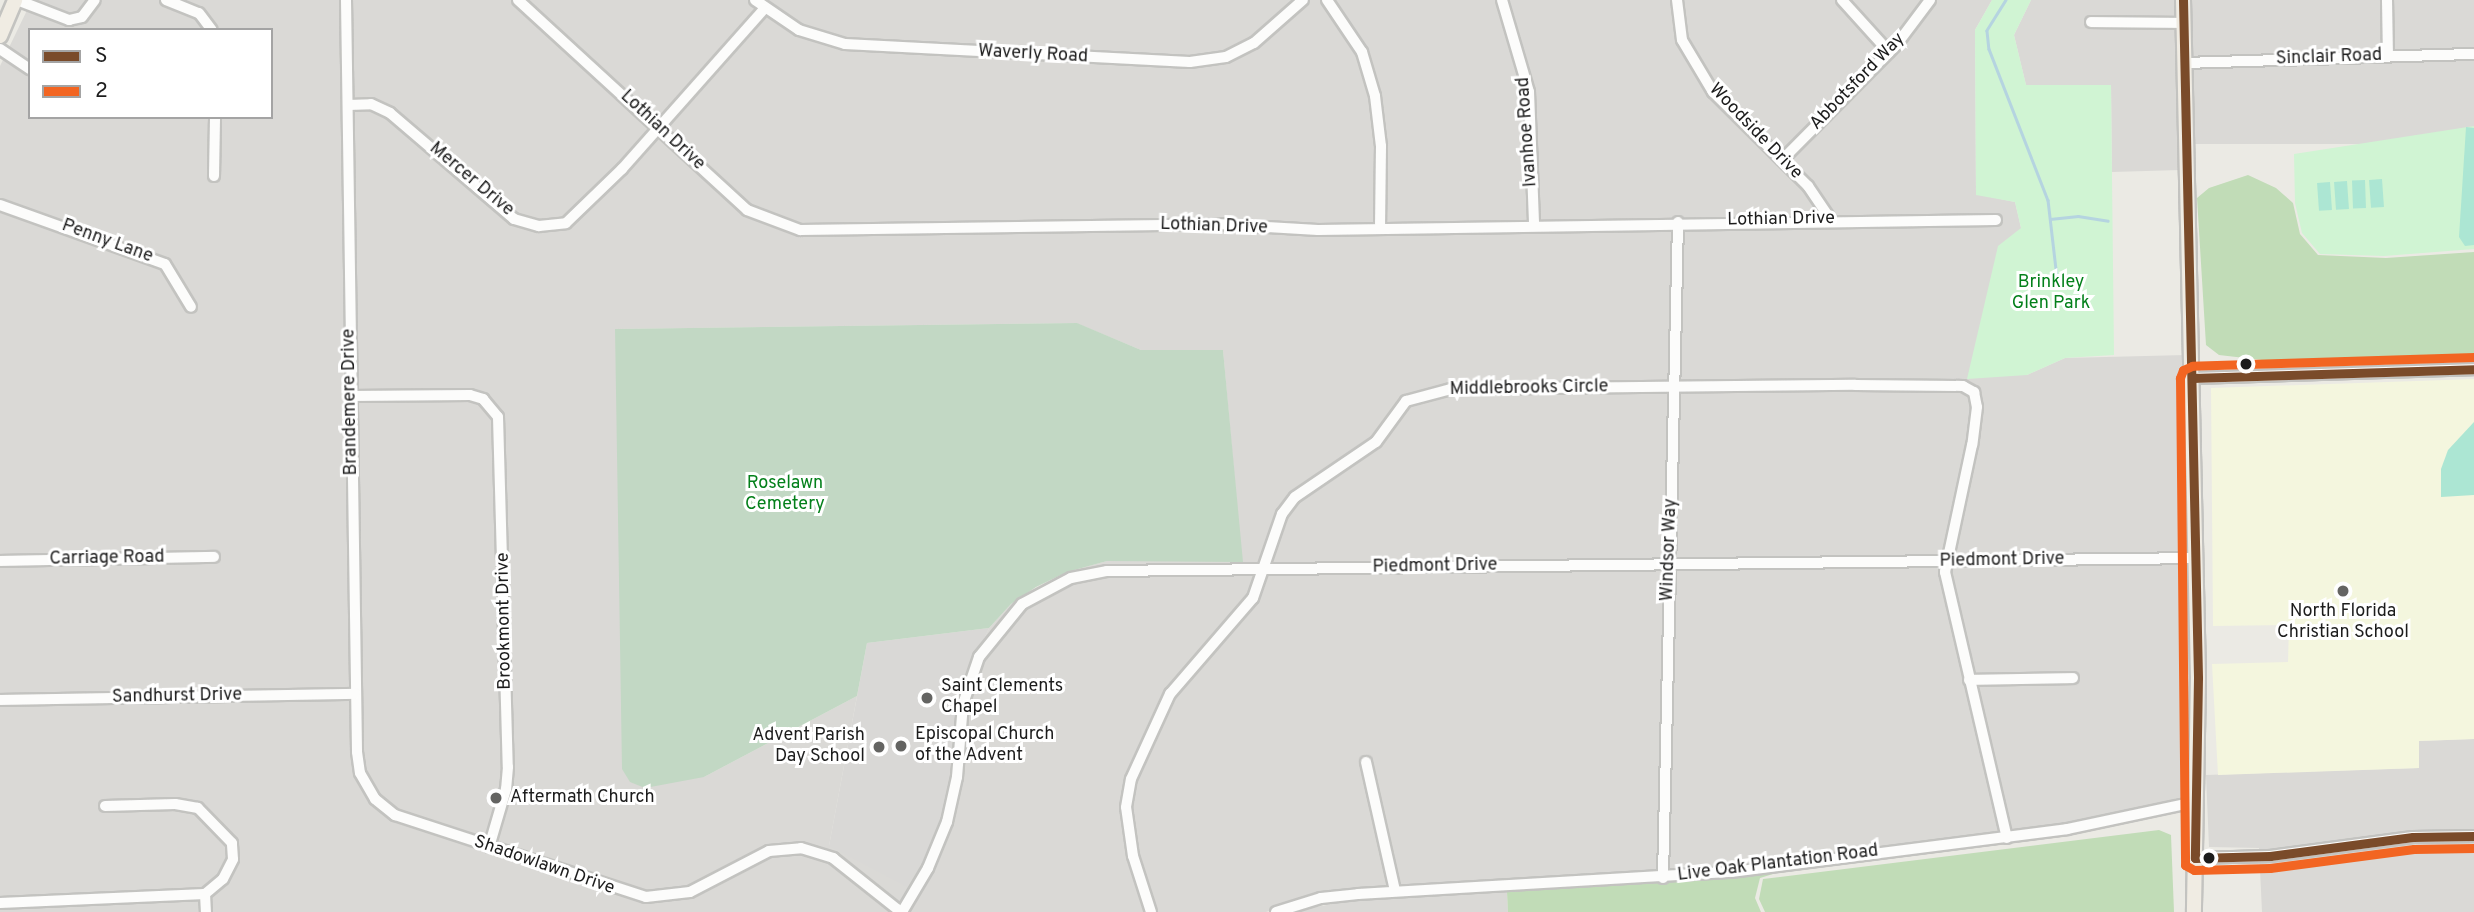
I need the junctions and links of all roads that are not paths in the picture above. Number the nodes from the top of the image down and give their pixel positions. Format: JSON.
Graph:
{"nodes":[{"id":1,"x":16,"y":0,"type":"edge"},
{"id":2,"x":95,"y":0,"type":"edge"},
{"id":3,"x":166,"y":0,"type":"edge"},
{"id":4,"x":346,"y":0,"type":"edge"},
{"id":5,"x":518,"y":0,"type":"edge"},
{"id":6,"x":755,"y":0,"type":"edge"},
{"id":7,"x":1303,"y":0,"type":"edge"},
{"id":8,"x":1327,"y":0,"type":"edge"},
{"id":9,"x":1502,"y":0,"type":"edge"},
{"id":10,"x":1677,"y":0,"type":"edge"},
{"id":11,"x":1842,"y":0,"type":"edge"},
{"id":12,"x":1930,"y":0,"type":"edge"},
{"id":13,"x":2183,"y":0,"type":"edge"},
{"id":14,"x":2387,"y":0,"type":"edge"},
{"id":15,"x":764,"y":9,"type":"junction"},
{"id":16,"x":2091,"y":22,"type":"dead end"},
{"id":17,"x":2183,"y":23,"type":"junction"},
{"id":18,"x":210,"y":28,"type":"edge"},
{"id":19,"x":0,"y":36,"type":"edge"},
{"id":20,"x":0,"y":49,"type":"edge"},
{"id":21,"x":1889,"y":52,"type":"junction"},
{"id":22,"x":2474,"y":54,"type":"edge"},
{"id":23,"x":2388,"y":56,"type":"junction"},
{"id":24,"x":2184,"y":63,"type":"junction"},
{"id":25,"x":28,"y":68,"type":"edge"},
{"id":26,"x":348,"y":105,"type":"junction"},
{"id":27,"x":215,"y":119,"type":"edge"},
{"id":28,"x":660,"y":128,"type":"junction"},
{"id":29,"x":1782,"y":160,"type":"junction"},
{"id":30,"x":214,"y":176,"type":"dead end"},
{"id":31,"x":0,"y":205,"type":"edge"},
{"id":32,"x":1830,"y":220,"type":"junction"},
{"id":33,"x":1996,"y":220,"type":"dead end"},
{"id":34,"x":1678,"y":222,"type":"junction"},
{"id":35,"x":1534,"y":225,"type":"junction"},
{"id":36,"x":1380,"y":228,"type":"junction"},
{"id":37,"x":191,"y":307,"type":"dead end"},
{"id":38,"x":2474,"y":369,"type":"edge"},
{"id":39,"x":2192,"y":378,"type":"junction"},
{"id":40,"x":1674,"y":388,"type":"junction"},
{"id":41,"x":350,"y":396,"type":"junction"},
{"id":42,"x":214,"y":557,"type":"dead end"},
{"id":43,"x":2195,"y":558,"type":"junction"},
{"id":44,"x":0,"y":561,"type":"edge"},
{"id":45,"x":1946,"y":561,"type":"junction"},
{"id":46,"x":1670,"y":564,"type":"junction"},
{"id":47,"x":1265,"y":569,"type":"junction"},
{"id":48,"x":2073,"y":678,"type":"dead end"},
{"id":49,"x":1969,"y":680,"type":"junction"},
{"id":50,"x":355,"y":694,"type":"junction"},
{"id":51,"x":0,"y":700,"type":"edge"},
{"id":52,"x":1366,"y":762,"type":"dead end"},
{"id":53,"x":375,"y":799,"type":"joint"},
{"id":54,"x":2195,"y":802,"type":"junction"},
{"id":55,"x":105,"y":806,"type":"dead end"},
{"id":56,"x":2474,"y":835,"type":"edge"},
{"id":57,"x":2007,"y":838,"type":"junction"},
{"id":58,"x":489,"y":847,"type":"junction"},
{"id":59,"x":2195,"y":858,"type":"junction"},
{"id":60,"x":1663,"y":878,"type":"junction"},
{"id":61,"x":1395,"y":891,"type":"junction"},
{"id":62,"x":205,"y":894,"type":"junction"},
{"id":63,"x":0,"y":903,"type":"edge"},
{"id":64,"x":206,"y":912,"type":"edge"},
{"id":65,"x":901,"y":912,"type":"edge"},
{"id":66,"x":1151,"y":912,"type":"edge"},
{"id":67,"x":1276,"y":912,"type":"edge"},
{"id":68,"x":2194,"y":912,"type":"edge"}],
"edges":[{"from":1,"to":2,"type":"street"},
{"from":1,"to":19,"type":"main road"},
{"from":3,"to":18,"type":"street"},
{"from":4,"to":26,"type":"street","name":"Brandemere Drive"},
{"from":5,"to":28,"type":"street","name":"Lothian Drive"},
{"from":6,"to":15,"type":"street","name":"Waverly Road"},
{"from":7,"to":15,"type":"street","name":"Waverly Road"},
{"from":8,"to":36,"type":"street"},
{"from":9,"to":35,"type":"street","name":"Ivanhoe Road"},
{"from":10,"to":29,"type":"street","name":"Woodside Drive"},
{"from":11,"to":21,"type":"street"},
{"from":12,"to":21,"type":"street","name":"Abbotsford Way"},
{"from":13,"to":17,"type":"main road"},
{"from":14,"to":23,"type":"street"},
{"from":15,"to":28,"type":"street","name":"Mercer Drive"},
{"from":16,"to":17,"type":"street"},
{"from":17,"to":24,"type":"main road"},
{"from":20,"to":25,"type":"street"},
{"from":21,"to":29,"type":"street","name":"Abbotsford Way"},
{"from":22,"to":23,"type":"street","name":"Sinclair Road"},
{"from":23,"to":24,"type":"street","name":"Sinclair Road"},
{"from":24,"to":39,"type":"main road"},
{"from":26,"to":28,"type":"street","name":"Mercer Drive"},
{"from":26,"to":41,"type":"street","name":"Brandemere Drive"},
{"from":27,"to":30,"type":"street"},
{"from":28,"to":36,"type":"street","name":"Lothian Drive"},
{"from":29,"to":32,"type":"street","name":"Woodside Drive"},
{"from":31,"to":37,"type":"street","name":"Penny Lane"},
{"from":32,"to":33,"type":"street","name":"Lothian Drive"},
{"from":32,"to":34,"type":"street","name":"Lothian Drive"},
{"from":34,"to":35,"type":"street","name":"Lothian Drive"},
{"from":34,"to":40,"type":"street","name":"Windsor Way"},
{"from":35,"to":36,"type":"street","name":"Lothian Drive"},
{"from":38,"to":39,"type":"street"},
{"from":39,"to":43,"type":"main road"},
{"from":40,"to":45,"type":"street","name":"Middlebrooks Circle"},
{"from":40,"to":46,"type":"street","name":"Windsor Way"},
{"from":40,"to":47,"type":"street","name":"Middlebrooks Circle"},
{"from":41,"to":50,"type":"street","name":"Brandemere Drive"},
{"from":41,"to":58,"type":"street","name":"Brookmont Drive"},
{"from":42,"to":44,"type":"street","name":"Carriage Road"},
{"from":43,"to":45,"type":"street","name":"Piedmont Drive"},
{"from":43,"to":54,"type":"main road"},
{"from":45,"to":46,"type":"street","name":"Piedmont Drive"},
{"from":45,"to":49,"type":"street","name":"Middlebrooks Circle"},
{"from":46,"to":47,"type":"street","name":"Piedmont Drive"},
{"from":46,"to":60,"type":"street","name":"Windsor Way"},
{"from":47,"to":65,"type":"street","name":"Piedmont Drive"},
{"from":47,"to":66,"type":"street","name":"Middlebrooks Circle"},
{"from":48,"to":49,"type":"street"},
{"from":49,"to":57,"type":"street","name":"Middlebrooks Circle"},
{"from":50,"to":51,"type":"street","name":"Sandhurst Drive"},
{"from":50,"to":53,"type":"street","name":"Brandemere Drive"},
{"from":52,"to":61,"type":"street"},
{"from":53,"to":58,"type":"street","name":"Shadowlawn Drive"},
{"from":54,"to":57,"type":"street","name":"Live Oak Plantation Road"},
{"from":54,"to":59,"type":"main road"},
{"from":55,"to":62,"type":"street"},
{"from":56,"to":59,"type":"street"},
{"from":57,"to":60,"type":"street","name":"Live Oak Plantation Road"},
{"from":58,"to":65,"type":"street","name":"Shadowlawn Drive"},
{"from":59,"to":68,"type":"main road"},
{"from":60,"to":61,"type":"street","name":"Live Oak Plantation Road"},
{"from":61,"to":67,"type":"street","name":"Live Oak Plantation Road"},
{"from":62,"to":63,"type":"street"},
{"from":62,"to":64,"type":"street"}]}
